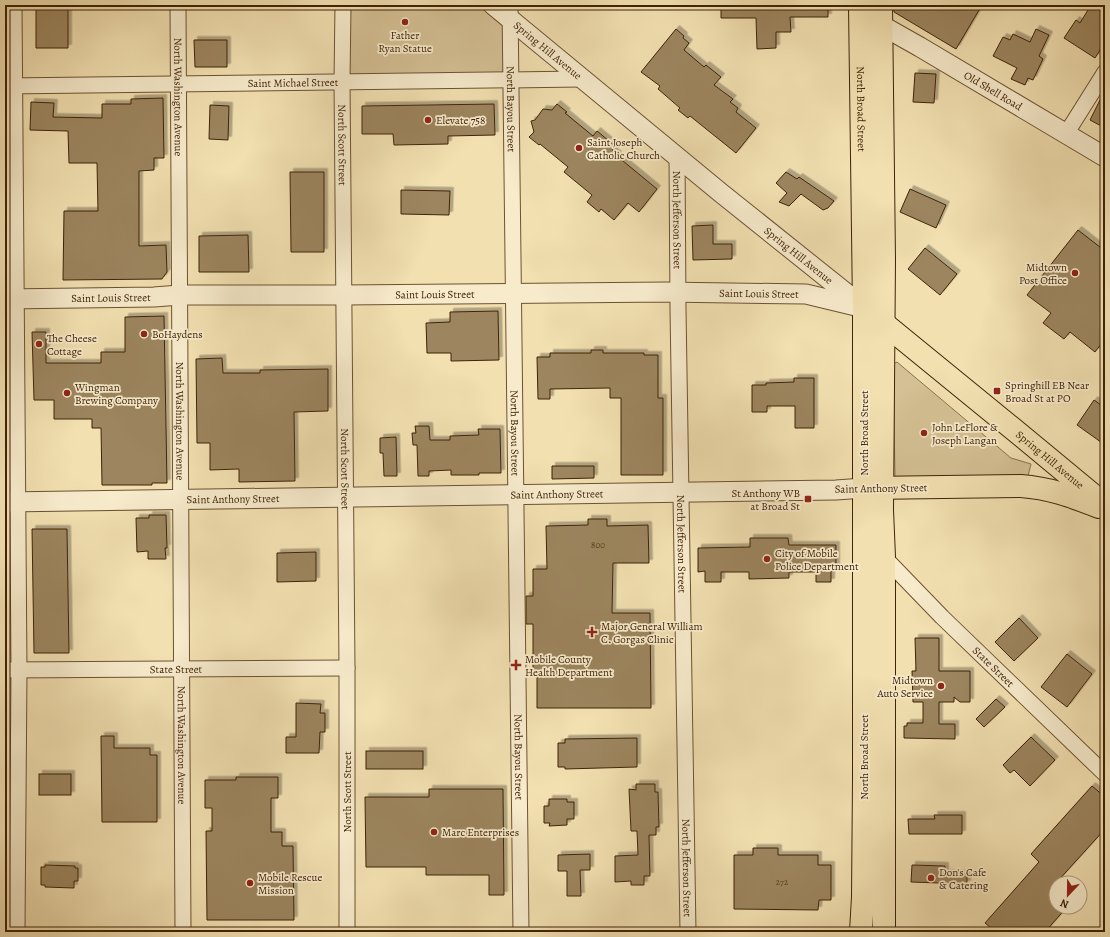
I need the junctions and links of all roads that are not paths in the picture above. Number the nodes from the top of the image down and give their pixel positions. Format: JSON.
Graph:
{"nodes":[{"id":1,"x":14,"y":5,"type":"edge"},
{"id":2,"x":178,"y":5,"type":"edge"},
{"id":3,"x":343,"y":5,"type":"edge"},
{"id":4,"x":493,"y":5,"type":"edge"},
{"id":5,"x":860,"y":5,"type":"edge"},
{"id":6,"x":510,"y":12,"type":"edge"},
{"id":7,"x":881,"y":15,"type":"edge"},
{"id":8,"x":1105,"y":72,"type":"edge"},
{"id":9,"x":510,"y":79,"type":"junction"},
{"id":10,"x":582,"y":79,"type":"junction"},
{"id":11,"x":342,"y":82,"type":"junction"},
{"id":12,"x":178,"y":83,"type":"junction"},
{"id":13,"x":10,"y":86,"type":"edge"},
{"id":14,"x":1066,"y":134,"type":"junction"},
{"id":15,"x":677,"y":156,"type":"junction"},
{"id":16,"x":1105,"y":157,"type":"edge"},
{"id":17,"x":678,"y":292,"type":"junction"},
{"id":18,"x":513,"y":293,"type":"junction"},
{"id":19,"x":180,"y":295,"type":"junction"},
{"id":20,"x":343,"y":295,"type":"junction"},
{"id":21,"x":11,"y":299,"type":"edge"},
{"id":22,"x":864,"y":308,"type":"junction"},
{"id":23,"x":883,"y":323,"type":"junction"},
{"id":24,"x":873,"y":488,"type":"junction"},
{"id":25,"x":682,"y":492,"type":"junction"},
{"id":26,"x":516,"y":494,"type":"junction"},
{"id":27,"x":345,"y":497,"type":"junction"},
{"id":28,"x":182,"y":499,"type":"junction"},
{"id":29,"x":11,"y":502,"type":"edge"},
{"id":30,"x":1105,"y":505,"type":"edge"},
{"id":31,"x":1105,"y":510,"type":"edge"},
{"id":32,"x":884,"y":557,"type":"junction"},
{"id":33,"x":347,"y":668,"type":"junction"},
{"id":34,"x":183,"y":669,"type":"junction"},
{"id":35,"x":12,"y":670,"type":"edge"},
{"id":36,"x":1105,"y":774,"type":"edge"},
{"id":37,"x":17,"y":932,"type":"edge"},
{"id":38,"x":183,"y":932,"type":"edge"},
{"id":39,"x":347,"y":932,"type":"edge"},
{"id":40,"x":521,"y":932,"type":"edge"},
{"id":41,"x":688,"y":932,"type":"edge"},
{"id":42,"x":861,"y":932,"type":"edge"},
{"id":43,"x":884,"y":932,"type":"edge"}],
"edges":[{"from":1,"to":13,"type":"street"},
{"from":2,"to":12,"type":"street","name":"North Washington Avenue"},
{"from":3,"to":11,"type":"street","name":"North Scott Street"},
{"from":4,"to":6,"type":"street","name":"Spring Hill Avenue"},
{"from":5,"to":22,"type":"main road","name":"North Broad Street"},
{"from":6,"to":9,"type":"street","name":"North Bayou Street"},
{"from":6,"to":10,"type":"street","name":"Spring Hill Avenue"},
{"from":7,"to":14,"type":"street","name":"Old Shell Road"},
{"from":7,"to":23,"type":"main road","name":"North Broad Street"},
{"from":8,"to":14,"type":"street"},
{"from":9,"to":10,"type":"street","name":"Saint Michael Street"},
{"from":9,"to":11,"type":"street","name":"Saint Michael Street"},
{"from":9,"to":18,"type":"street","name":"North Bayou Street"},
{"from":10,"to":15,"type":"street","name":"Spring Hill Avenue"},
{"from":11,"to":12,"type":"street","name":"Saint Michael Street"},
{"from":11,"to":20,"type":"street","name":"North Scott Street"},
{"from":12,"to":13,"type":"street","name":"Saint Michael Street"},
{"from":12,"to":19,"type":"street","name":"North Washington Avenue"},
{"from":13,"to":21,"type":"street"},
{"from":14,"to":16,"type":"street","name":"Old Shell Road"},
{"from":15,"to":17,"type":"street","name":"North Jefferson Street"},
{"from":15,"to":22,"type":"street","name":"Spring Hill Avenue"},
{"from":17,"to":18,"type":"street","name":"Saint Louis Street"},
{"from":17,"to":22,"type":"street","name":"Saint Louis Street"},
{"from":17,"to":25,"type":"street","name":"North Jefferson Street"},
{"from":18,"to":20,"type":"street","name":"Saint Louis Street"},
{"from":18,"to":26,"type":"street","name":"North Bayou Street"},
{"from":19,"to":20,"type":"street","name":"Saint Louis Street"},
{"from":19,"to":21,"type":"street","name":"Saint Louis Street"},
{"from":19,"to":28,"type":"street","name":"North Washington Avenue"},
{"from":20,"to":27,"type":"street","name":"North Scott Street"},
{"from":21,"to":29,"type":"street"},
{"from":22,"to":23,"type":"main road","name":"Spring Hill Avenue"},
{"from":22,"to":24,"type":"main road","name":"North Broad Street"},
{"from":23,"to":24,"type":"main road","name":"North Broad Street"},
{"from":23,"to":30,"type":"main road","name":"Spring Hill Avenue"},
{"from":24,"to":25,"type":"street","name":"Saint Anthony Street"},
{"from":24,"to":31,"type":"main road","name":"Saint Anthony Street"},
{"from":24,"to":32,"type":"main road","name":"North Broad Street"},
{"from":24,"to":42,"type":"main road","name":"North Broad Street"},
{"from":25,"to":26,"type":"street","name":"Saint Anthony Street"},
{"from":25,"to":41,"type":"street","name":"North Jefferson Street"},
{"from":26,"to":27,"type":"street","name":"Saint Anthony Street"},
{"from":26,"to":40,"type":"street","name":"North Bayou Street"},
{"from":27,"to":28,"type":"street","name":"Saint Anthony Street"},
{"from":27,"to":33,"type":"street","name":"North Scott Street"},
{"from":28,"to":29,"type":"street","name":"Saint Anthony Street"},
{"from":28,"to":34,"type":"street","name":"North Washington Avenue"},
{"from":29,"to":35,"type":"street"},
{"from":32,"to":36,"type":"street","name":"State Street"},
{"from":32,"to":43,"type":"main road","name":"North Broad Street"},
{"from":33,"to":34,"type":"street","name":"State Street"},
{"from":33,"to":39,"type":"street","name":"North Scott Street"},
{"from":34,"to":35,"type":"street","name":"State Street"},
{"from":34,"to":38,"type":"street","name":"North Washington Avenue"},
{"from":35,"to":37,"type":"street"}]}
